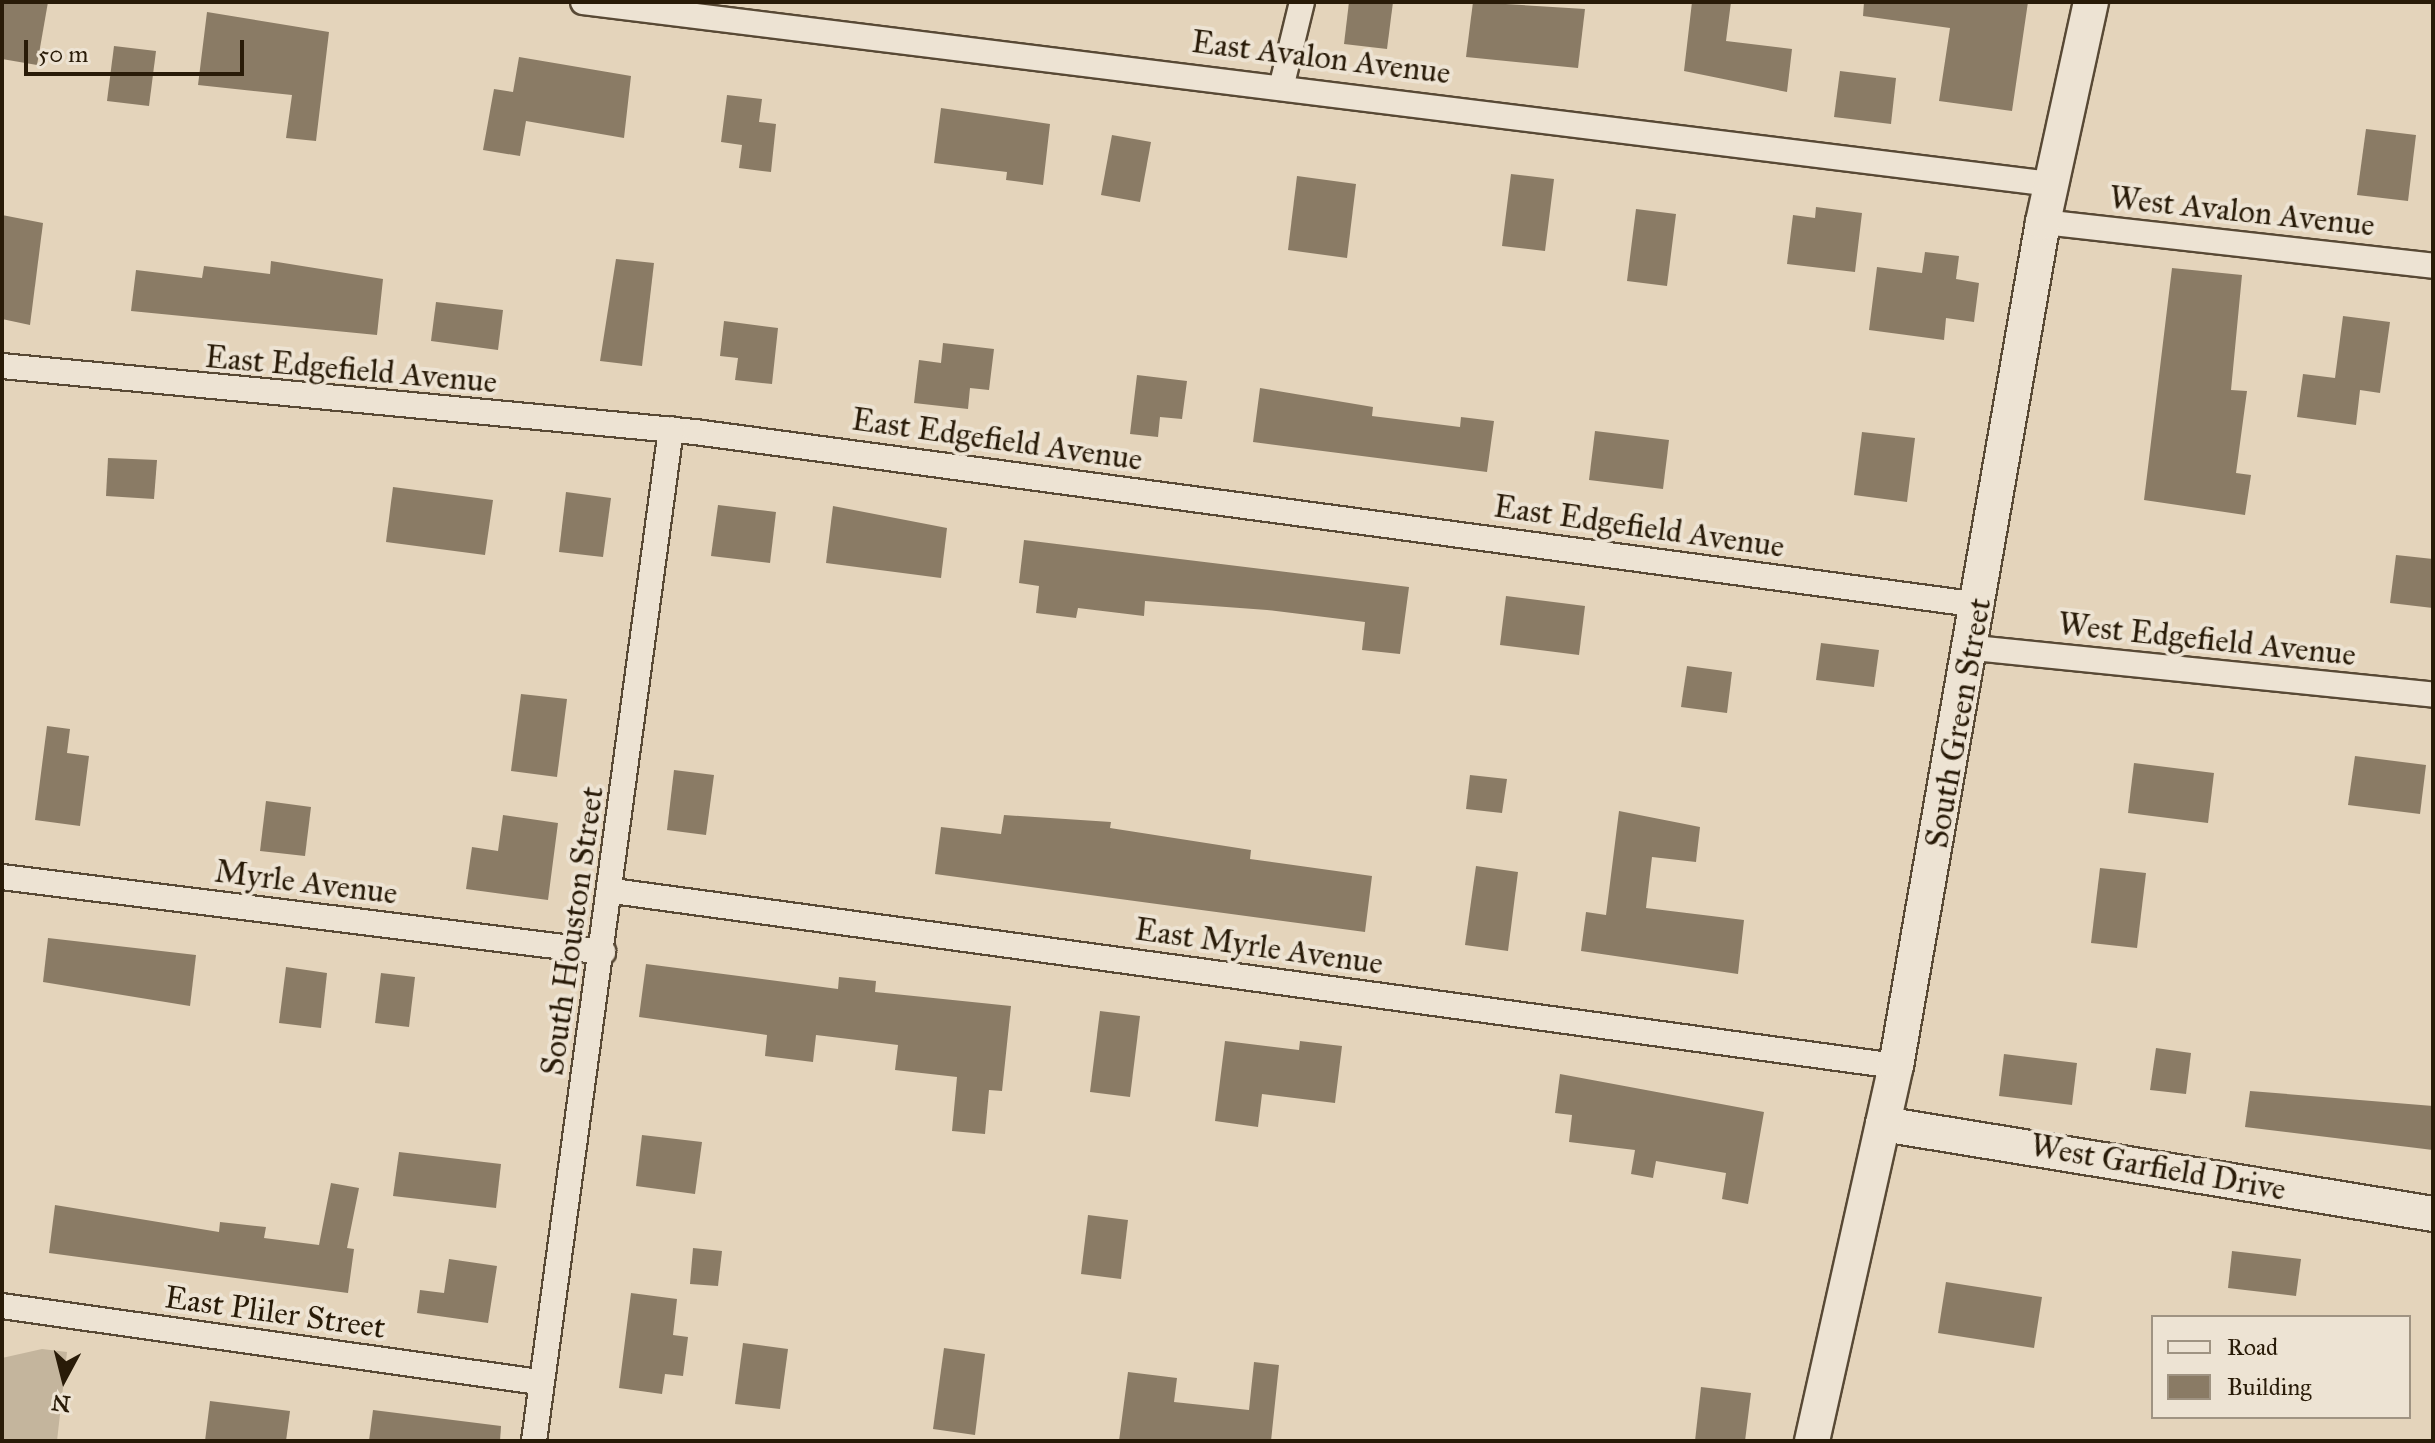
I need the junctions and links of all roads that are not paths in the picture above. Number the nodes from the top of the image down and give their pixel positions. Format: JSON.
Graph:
{"nodes":[{"id":1,"x":583,"y":2,"type":"edge"},
{"id":2,"x":1302,"y":2,"type":"edge"},
{"id":3,"x":2091,"y":2,"type":"edge"},
{"id":4,"x":1282,"y":84,"type":"junction"},
{"id":5,"x":2050,"y":184,"type":"junction"},
{"id":6,"x":2043,"y":222,"type":"junction"},
{"id":7,"x":2433,"y":266,"type":"edge"},
{"id":8,"x":2,"y":366,"type":"edge"},
{"id":9,"x":671,"y":429,"type":"junction"},
{"id":10,"x":1980,"y":605,"type":"junction"},
{"id":11,"x":1974,"y":648,"type":"junction"},
{"id":12,"x":2433,"y":695,"type":"edge"},
{"id":13,"x":2,"y":877,"type":"edge"},
{"id":14,"x":613,"y":891,"type":"junction"},
{"id":15,"x":603,"y":952,"type":"junction"},
{"id":16,"x":1896,"y":1066,"type":"junction"},
{"id":17,"x":1883,"y":1124,"type":"junction"},
{"id":18,"x":2433,"y":1214,"type":"edge"},
{"id":19,"x":2,"y":1306,"type":"edge"},
{"id":20,"x":539,"y":1382,"type":"junction"},
{"id":21,"x":534,"y":1441,"type":"edge"},
{"id":22,"x":1812,"y":1441,"type":"edge"}],
"edges":[{"from":1,"to":4,"type":"street","name":"East Avalon Avenue"},
{"from":2,"to":4,"type":"street"},
{"from":3,"to":5,"type":"street","name":"South Green Street"},
{"from":4,"to":5,"type":"street","name":"East Avalon Avenue"},
{"from":5,"to":6,"type":"street","name":"South Green Street"},
{"from":6,"to":7,"type":"street","name":"West Avalon Avenue"},
{"from":6,"to":10,"type":"street","name":"South Green Street"},
{"from":8,"to":9,"type":"street","name":"East Edgefield Avenue"},
{"from":9,"to":10,"type":"street","name":"East Edgefield Avenue"},
{"from":9,"to":14,"type":"street","name":"South Houston Street"},
{"from":10,"to":11,"type":"street","name":"South Green Street"},
{"from":11,"to":12,"type":"street","name":"West Edgefield Avenue"},
{"from":11,"to":16,"type":"street","name":"South Green Street"},
{"from":13,"to":15,"type":"street","name":"Myrle Avenue"},
{"from":14,"to":15,"type":"street","name":"South Houston Street"},
{"from":14,"to":16,"type":"street","name":"East Myrle Avenue"},
{"from":15,"to":20,"type":"street","name":"South Houston Street"},
{"from":16,"to":17,"type":"street","name":"South Green Street"},
{"from":17,"to":18,"type":"street","name":"West Garfield Drive"},
{"from":17,"to":22,"type":"street","name":"South Green Street"},
{"from":19,"to":20,"type":"street","name":"East Pliler Street"},
{"from":20,"to":21,"type":"street","name":"South Houston Street"}]}
